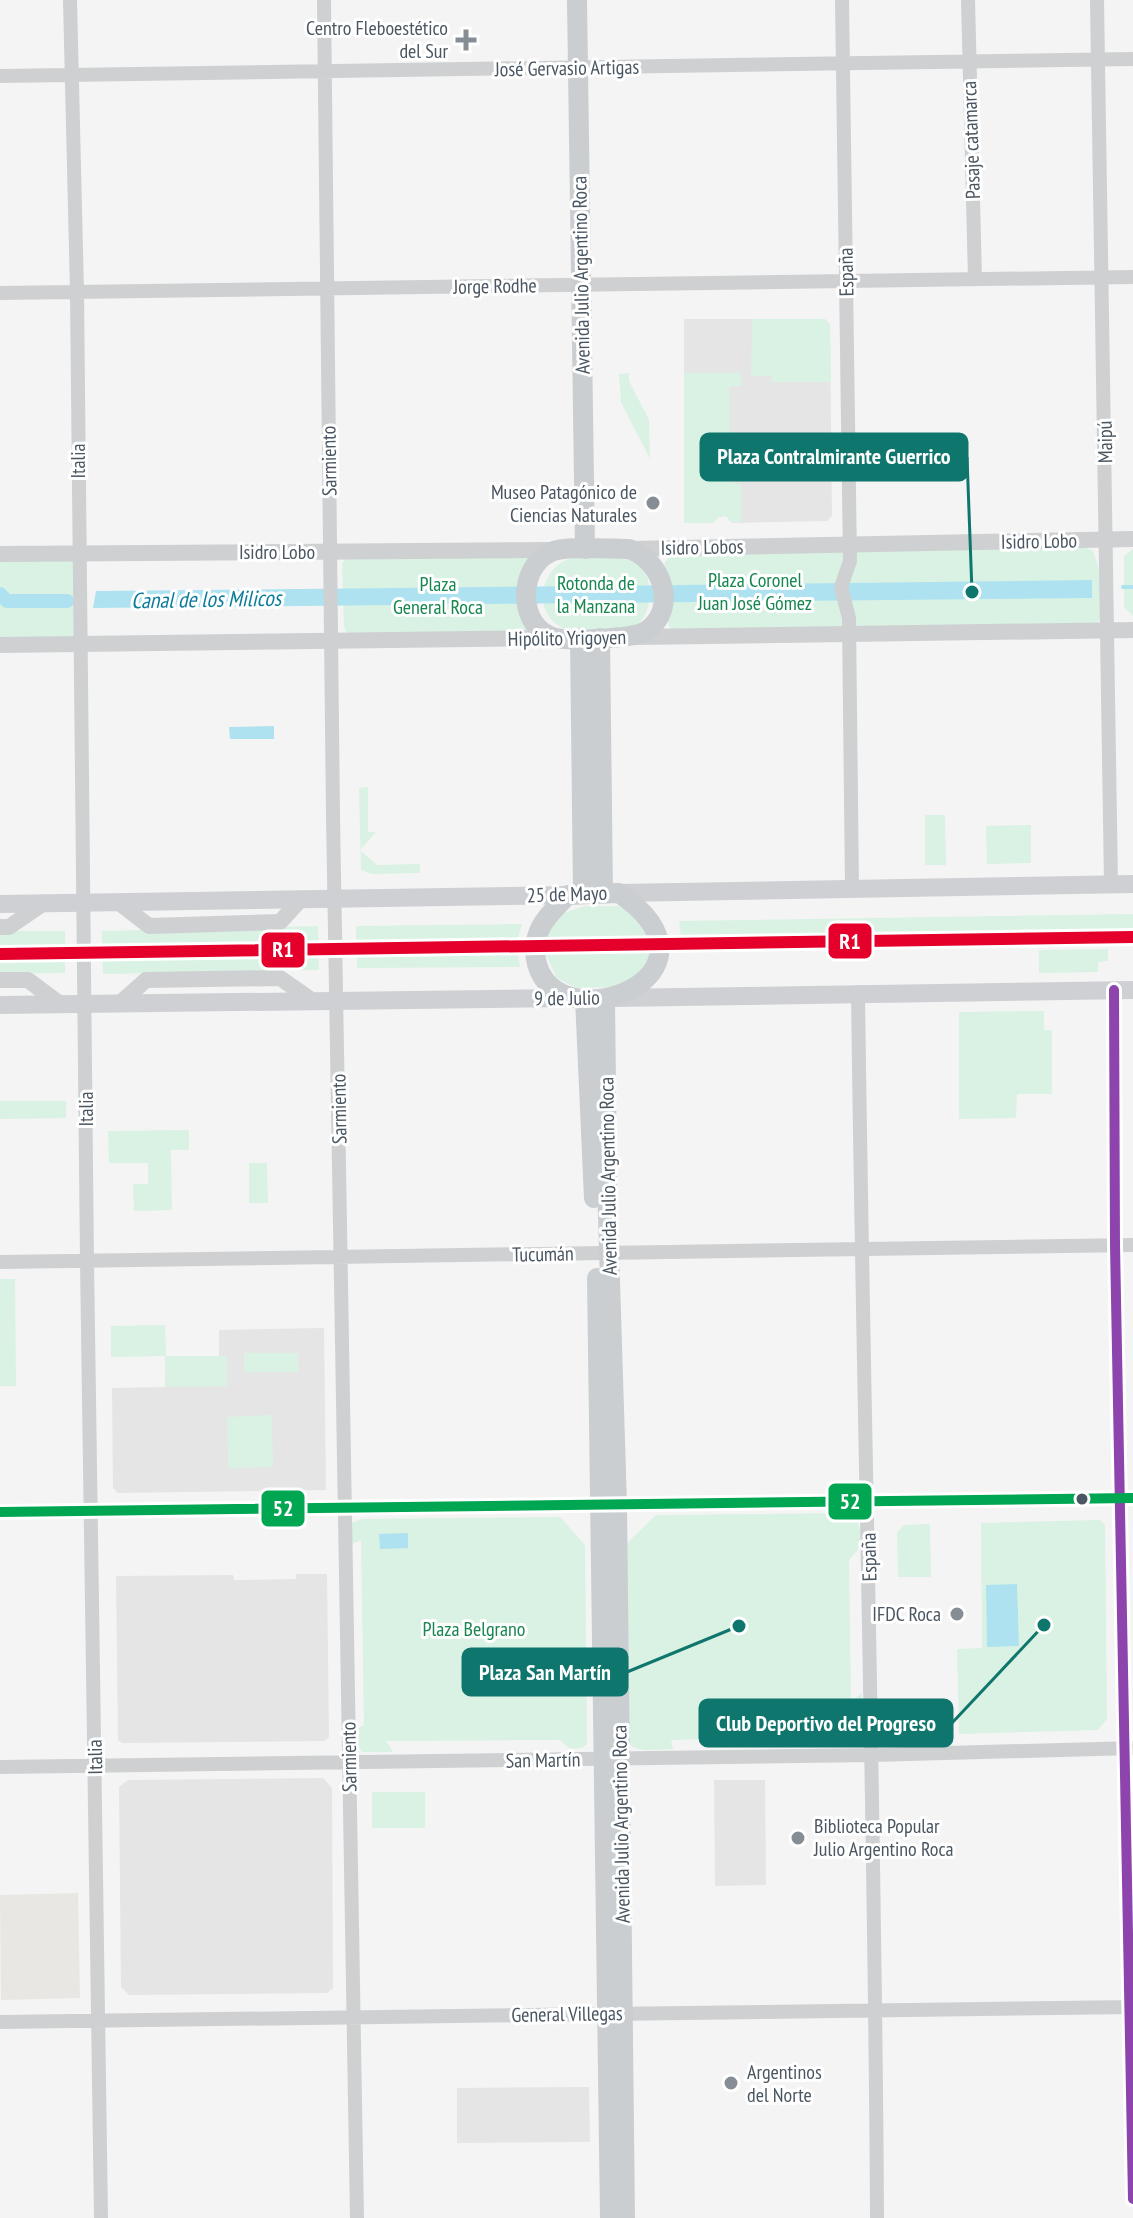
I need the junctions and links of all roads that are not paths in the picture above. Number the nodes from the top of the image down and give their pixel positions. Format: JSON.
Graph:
{"nodes":[{"id":1,"x":70,"y":0,"type":"edge"},
{"id":2,"x":324,"y":0,"type":"edge"},
{"id":3,"x":577,"y":0,"type":"edge"},
{"id":4,"x":590,"y":0,"type":"edge"},
{"id":5,"x":842,"y":0,"type":"edge"},
{"id":6,"x":968,"y":0,"type":"edge"},
{"id":7,"x":1097,"y":0,"type":"edge"},
{"id":8,"x":1098,"y":59,"type":"junction"},
{"id":9,"x":1133,"y":59,"type":"edge"},
{"id":10,"x":969,"y":61,"type":"junction"},
{"id":11,"x":843,"y":63,"type":"junction"},
{"id":12,"x":584,"y":67,"type":"junction"},
{"id":13,"x":325,"y":71,"type":"junction"},
{"id":14,"x":72,"y":75,"type":"junction"},
{"id":15,"x":0,"y":76,"type":"edge"},
{"id":16,"x":1133,"y":277,"type":"edge"},
{"id":17,"x":1102,"y":278,"type":"junction"},
{"id":18,"x":975,"y":279,"type":"junction"},
{"id":19,"x":847,"y":281,"type":"junction"},
{"id":20,"x":588,"y":284,"type":"junction"},
{"id":21,"x":327,"y":288,"type":"junction"},
{"id":22,"x":77,"y":292,"type":"junction"},
{"id":23,"x":0,"y":293,"type":"edge"},
{"id":24,"x":1133,"y":539,"type":"edge"},
{"id":25,"x":1106,"y":540,"type":"junction"},
{"id":26,"x":850,"y":545,"type":"junction"},
{"id":27,"x":592,"y":549,"type":"junction"},
{"id":28,"x":629,"y":549,"type":"junction"},
{"id":29,"x":555,"y":550,"type":"junction"},
{"id":30,"x":330,"y":551,"type":"junction"},
{"id":31,"x":78,"y":553,"type":"junction"},
{"id":32,"x":0,"y":554,"type":"edge"},
{"id":33,"x":1107,"y":630,"type":"junction"},
{"id":34,"x":1133,"y":630,"type":"edge"},
{"id":35,"x":849,"y":634,"type":"junction"},
{"id":36,"x":630,"y":637,"type":"junction"},
{"id":37,"x":557,"y":638,"type":"junction"},
{"id":38,"x":590,"y":638,"type":"junction"},
{"id":39,"x":331,"y":641,"type":"junction"},
{"id":40,"x":81,"y":644,"type":"junction"},
{"id":41,"x":0,"y":645,"type":"edge"},
{"id":42,"x":1111,"y":884,"type":"junction"},
{"id":43,"x":1133,"y":884,"type":"edge"},
{"id":44,"x":852,"y":889,"type":"junction"},
{"id":45,"x":593,"y":894,"type":"junction"},
{"id":46,"x":335,"y":898,"type":"junction"},
{"id":47,"x":44,"y":903,"type":"junction"},
{"id":48,"x":84,"y":903,"type":"junction"},
{"id":49,"x":0,"y":904,"type":"edge"},
{"id":50,"x":0,"y":927,"type":"edge"},
{"id":51,"x":0,"y":980,"type":"edge"},
{"id":52,"x":1124,"y":990,"type":"edge"},
{"id":53,"x":858,"y":992,"type":"junction"},
{"id":54,"x":594,"y":998,"type":"junction"},
{"id":55,"x":337,"y":1001,"type":"junction"},
{"id":56,"x":60,"y":1004,"type":"junction"},
{"id":57,"x":85,"y":1004,"type":"junction"},
{"id":58,"x":0,"y":1005,"type":"edge"},
{"id":59,"x":1115,"y":1245,"type":"junction"},
{"id":60,"x":1133,"y":1245,"type":"edge"},
{"id":61,"x":861,"y":1249,"type":"junction"},
{"id":62,"x":603,"y":1253,"type":"junction"},
{"id":63,"x":342,"y":1257,"type":"junction"},
{"id":64,"x":87,"y":1261,"type":"junction"},
{"id":65,"x":0,"y":1262,"type":"edge"},
{"id":66,"x":1127,"y":1498,"type":"edge"},
{"id":67,"x":868,"y":1501,"type":"junction"},
{"id":68,"x":608,"y":1505,"type":"junction"},
{"id":69,"x":344,"y":1507,"type":"junction"},
{"id":70,"x":93,"y":1511,"type":"junction"},
{"id":71,"x":0,"y":1512,"type":"edge"},
{"id":72,"x":1129,"y":1748,"type":"edge"},
{"id":73,"x":872,"y":1755,"type":"junction"},
{"id":74,"x":611,"y":1759,"type":"junction"},
{"id":75,"x":349,"y":1762,"type":"junction"},
{"id":76,"x":95,"y":1766,"type":"junction"},
{"id":77,"x":0,"y":1767,"type":"edge"},
{"id":78,"x":1130,"y":2007,"type":"edge"},
{"id":79,"x":876,"y":2009,"type":"junction"},
{"id":80,"x":615,"y":2014,"type":"junction"},
{"id":81,"x":353,"y":2017,"type":"junction"},
{"id":82,"x":98,"y":2021,"type":"junction"},
{"id":83,"x":0,"y":2022,"type":"edge"},
{"id":84,"x":1133,"y":2199,"type":"edge"},
{"id":85,"x":101,"y":2218,"type":"edge"},
{"id":86,"x":357,"y":2218,"type":"edge"},
{"id":87,"x":610,"y":2218,"type":"edge"},
{"id":88,"x":625,"y":2218,"type":"edge"},
{"id":89,"x":877,"y":2218,"type":"edge"}],
"edges":[{"from":1,"to":14,"type":"street","name":"Italia"},
{"from":2,"to":13,"type":"street","name":"Sarmiento"},
{"from":3,"to":12,"type":"main road","name":"Avenida Julio Argentino Roca"},
{"from":4,"to":12,"type":"main road","name":"Avenida Julio Argentino Roca"},
{"from":5,"to":11,"type":"street","name":"España"},
{"from":6,"to":10,"type":"street","name":"Pasaje catamarca"},
{"from":7,"to":8,"type":"street","name":"Maipú"},
{"from":8,"to":9,"type":"street","name":"José Gervasio Artigas"},
{"from":8,"to":10,"type":"street","name":"José Gervasio Artigas"},
{"from":8,"to":17,"type":"street","name":"Maipú"},
{"from":10,"to":11,"type":"street","name":"José Gervasio Artigas"},
{"from":10,"to":18,"type":"street","name":"Pasaje catamarca"},
{"from":11,"to":12,"type":"street","name":"José Gervasio Artigas"},
{"from":11,"to":19,"type":"street","name":"España"},
{"from":12,"to":13,"type":"street","name":"José Gervasio Artigas"},
{"from":12,"to":20,"type":"main road","name":"Avenida Julio Argentino Roca"},
{"from":13,"to":14,"type":"street","name":"José Gervasio Artigas"},
{"from":13,"to":21,"type":"street","name":"Sarmiento"},
{"from":14,"to":15,"type":"street","name":"José Gervasio Artigas"},
{"from":14,"to":22,"type":"street","name":"Italia"},
{"from":16,"to":17,"type":"street","name":"Jorge Rodhe"},
{"from":17,"to":18,"type":"street","name":"Jorge Rodhe"},
{"from":17,"to":25,"type":"street","name":"Maipú"},
{"from":18,"to":19,"type":"street","name":"Jorge Rodhe"},
{"from":19,"to":20,"type":"street","name":"Jorge Rodhe"},
{"from":19,"to":26,"type":"street","name":"España"},
{"from":20,"to":21,"type":"street","name":"Jorge Rodhe"},
{"from":20,"to":27,"type":"main road","name":"Avenida Julio Argentino Roca"},
{"from":21,"to":22,"type":"street","name":"Jorge Rodhe"},
{"from":21,"to":30,"type":"street","name":"Sarmiento"},
{"from":22,"to":23,"type":"street","name":"Jorge Rodhe"},
{"from":22,"to":31,"type":"street","name":"Italia"},
{"from":24,"to":25,"type":"street","name":"Isidro Lobo"},
{"from":25,"to":26,"type":"street","name":"Isidro Lobo"},
{"from":25,"to":33,"type":"street","name":"Maipú"},
{"from":26,"to":28,"type":"street","name":"Isidro Lobos"},
{"from":26,"to":35,"type":"street","name":"España"},
{"from":27,"to":28,"type":"main road","name":"Isidro Lobos"},
{"from":27,"to":29,"type":"main road","name":"Isidro Lobos"},
{"from":28,"to":36,"type":"main road"},
{"from":29,"to":30,"type":"street","name":"Isidro Lobo"},
{"from":29,"to":37,"type":"main road"},
{"from":30,"to":31,"type":"street","name":"Isidro Lobo"},
{"from":30,"to":39,"type":"street","name":"Sarmiento"},
{"from":31,"to":32,"type":"street","name":"Isidro Lobo"},
{"from":31,"to":40,"type":"street","name":"Italia"},
{"from":33,"to":34,"type":"street","name":"Hipólito Yrigoyen"},
{"from":33,"to":35,"type":"street","name":"Hipólito Yrigoyen"},
{"from":33,"to":42,"type":"street","name":"Maipú"},
{"from":35,"to":36,"type":"street","name":"Hipólito Yrigoyen"},
{"from":35,"to":44,"type":"street"},
{"from":36,"to":38,"type":"main road","name":"Hipólito Yrigoyen"},
{"from":37,"to":38,"type":"main road","name":"Hipólito Yrigoyen"},
{"from":37,"to":39,"type":"street","name":"Hipólito Yrigoyen"},
{"from":38,"to":45,"type":"main road"},
{"from":39,"to":40,"type":"street","name":"Hipólito Yrigoyen"},
{"from":39,"to":46,"type":"street","name":"Sarmiento"},
{"from":40,"to":41,"type":"street","name":"Hipólito Yrigoyen"},
{"from":40,"to":48,"type":"street","name":"Italia"},
{"from":42,"to":43,"type":"main road","name":"25 de Mayo"},
{"from":42,"to":44,"type":"main road","name":"25 de Mayo"},
{"from":44,"to":45,"type":"main road","name":"25 de Mayo"},
{"from":45,"to":46,"type":"main road","name":"25 de Mayo"},
{"from":45,"to":54,"type":"main road"},
{"from":45,"to":54,"type":"main road"},
{"from":46,"to":48,"type":"main road","name":"25 de Mayo"},
{"from":46,"to":55,"type":"street","name":"Sarmiento"},
{"from":47,"to":48,"type":"main road","name":"25 de Mayo"},
{"from":47,"to":49,"type":"main road","name":"25 de Mayo"},
{"from":47,"to":50,"type":"street"},
{"from":48,"to":57,"type":"street","name":"Italia"},
{"from":51,"to":56,"type":"street"},
{"from":52,"to":53,"type":"main road","name":"9 de Julio"},
{"from":52,"to":59,"type":"street"},
{"from":53,"to":54,"type":"main road","name":"9 de Julio"},
{"from":53,"to":61,"type":"street","name":"España"},
{"from":54,"to":55,"type":"main road","name":"9 de Julio"},
{"from":54,"to":62,"type":"main road","name":"Avenida Julio Argentino Roca"},
{"from":55,"to":57,"type":"main road","name":"9 de Julio"},
{"from":55,"to":63,"type":"street","name":"Sarmiento"},
{"from":56,"to":57,"type":"main road","name":"9 de Julio"},
{"from":56,"to":58,"type":"main road","name":"9 de Julio"},
{"from":57,"to":64,"type":"street","name":"Italia"},
{"from":59,"to":60,"type":"street","name":"Tucumán"},
{"from":59,"to":61,"type":"street","name":"Tucumán"},
{"from":59,"to":66,"type":"street"},
{"from":61,"to":62,"type":"street","name":"Tucumán"},
{"from":61,"to":67,"type":"street","name":"España"},
{"from":62,"to":63,"type":"street","name":"Tucumán"},
{"from":62,"to":68,"type":"main road","name":"Avenida Julio Argentino Roca"},
{"from":63,"to":64,"type":"street","name":"Tucumán"},
{"from":63,"to":69,"type":"street","name":"Sarmiento"},
{"from":64,"to":65,"type":"street","name":"Tucumán"},
{"from":64,"to":70,"type":"street","name":"Italia"},
{"from":66,"to":67,"type":"street"},
{"from":66,"to":72,"type":"street"},
{"from":67,"to":68,"type":"street"},
{"from":67,"to":73,"type":"street","name":"España"},
{"from":68,"to":69,"type":"street"},
{"from":68,"to":74,"type":"main road","name":"Avenida Julio Argentino Roca"},
{"from":69,"to":70,"type":"street"},
{"from":69,"to":75,"type":"street","name":"Sarmiento"},
{"from":70,"to":71,"type":"street"},
{"from":70,"to":76,"type":"street","name":"Italia"},
{"from":72,"to":73,"type":"street","name":"San Martín"},
{"from":72,"to":78,"type":"street"},
{"from":73,"to":74,"type":"street","name":"San Martín"},
{"from":73,"to":79,"type":"street","name":"España"},
{"from":74,"to":75,"type":"street","name":"San Martín"},
{"from":74,"to":80,"type":"main road","name":"Avenida Julio Argentino Roca"},
{"from":75,"to":76,"type":"street","name":"San Martín"},
{"from":75,"to":81,"type":"street","name":"Sarmiento"},
{"from":76,"to":77,"type":"street","name":"San Martín"},
{"from":76,"to":82,"type":"street","name":"Italia"},
{"from":78,"to":79,"type":"street","name":"General Villegas"},
{"from":78,"to":84,"type":"street"},
{"from":79,"to":80,"type":"street","name":"General Villegas"},
{"from":79,"to":89,"type":"street","name":"España"},
{"from":80,"to":81,"type":"street","name":"General Villegas"},
{"from":80,"to":87,"type":"main road","name":"Avenida Julio Argentino Roca"},
{"from":80,"to":88,"type":"main road","name":"Avenida Julio Argentino Roca"},
{"from":81,"to":82,"type":"street","name":"General Villegas"},
{"from":81,"to":86,"type":"street","name":"Sarmiento"},
{"from":82,"to":83,"type":"street","name":"General Villegas"},
{"from":82,"to":85,"type":"street","name":"Italia"}]}
